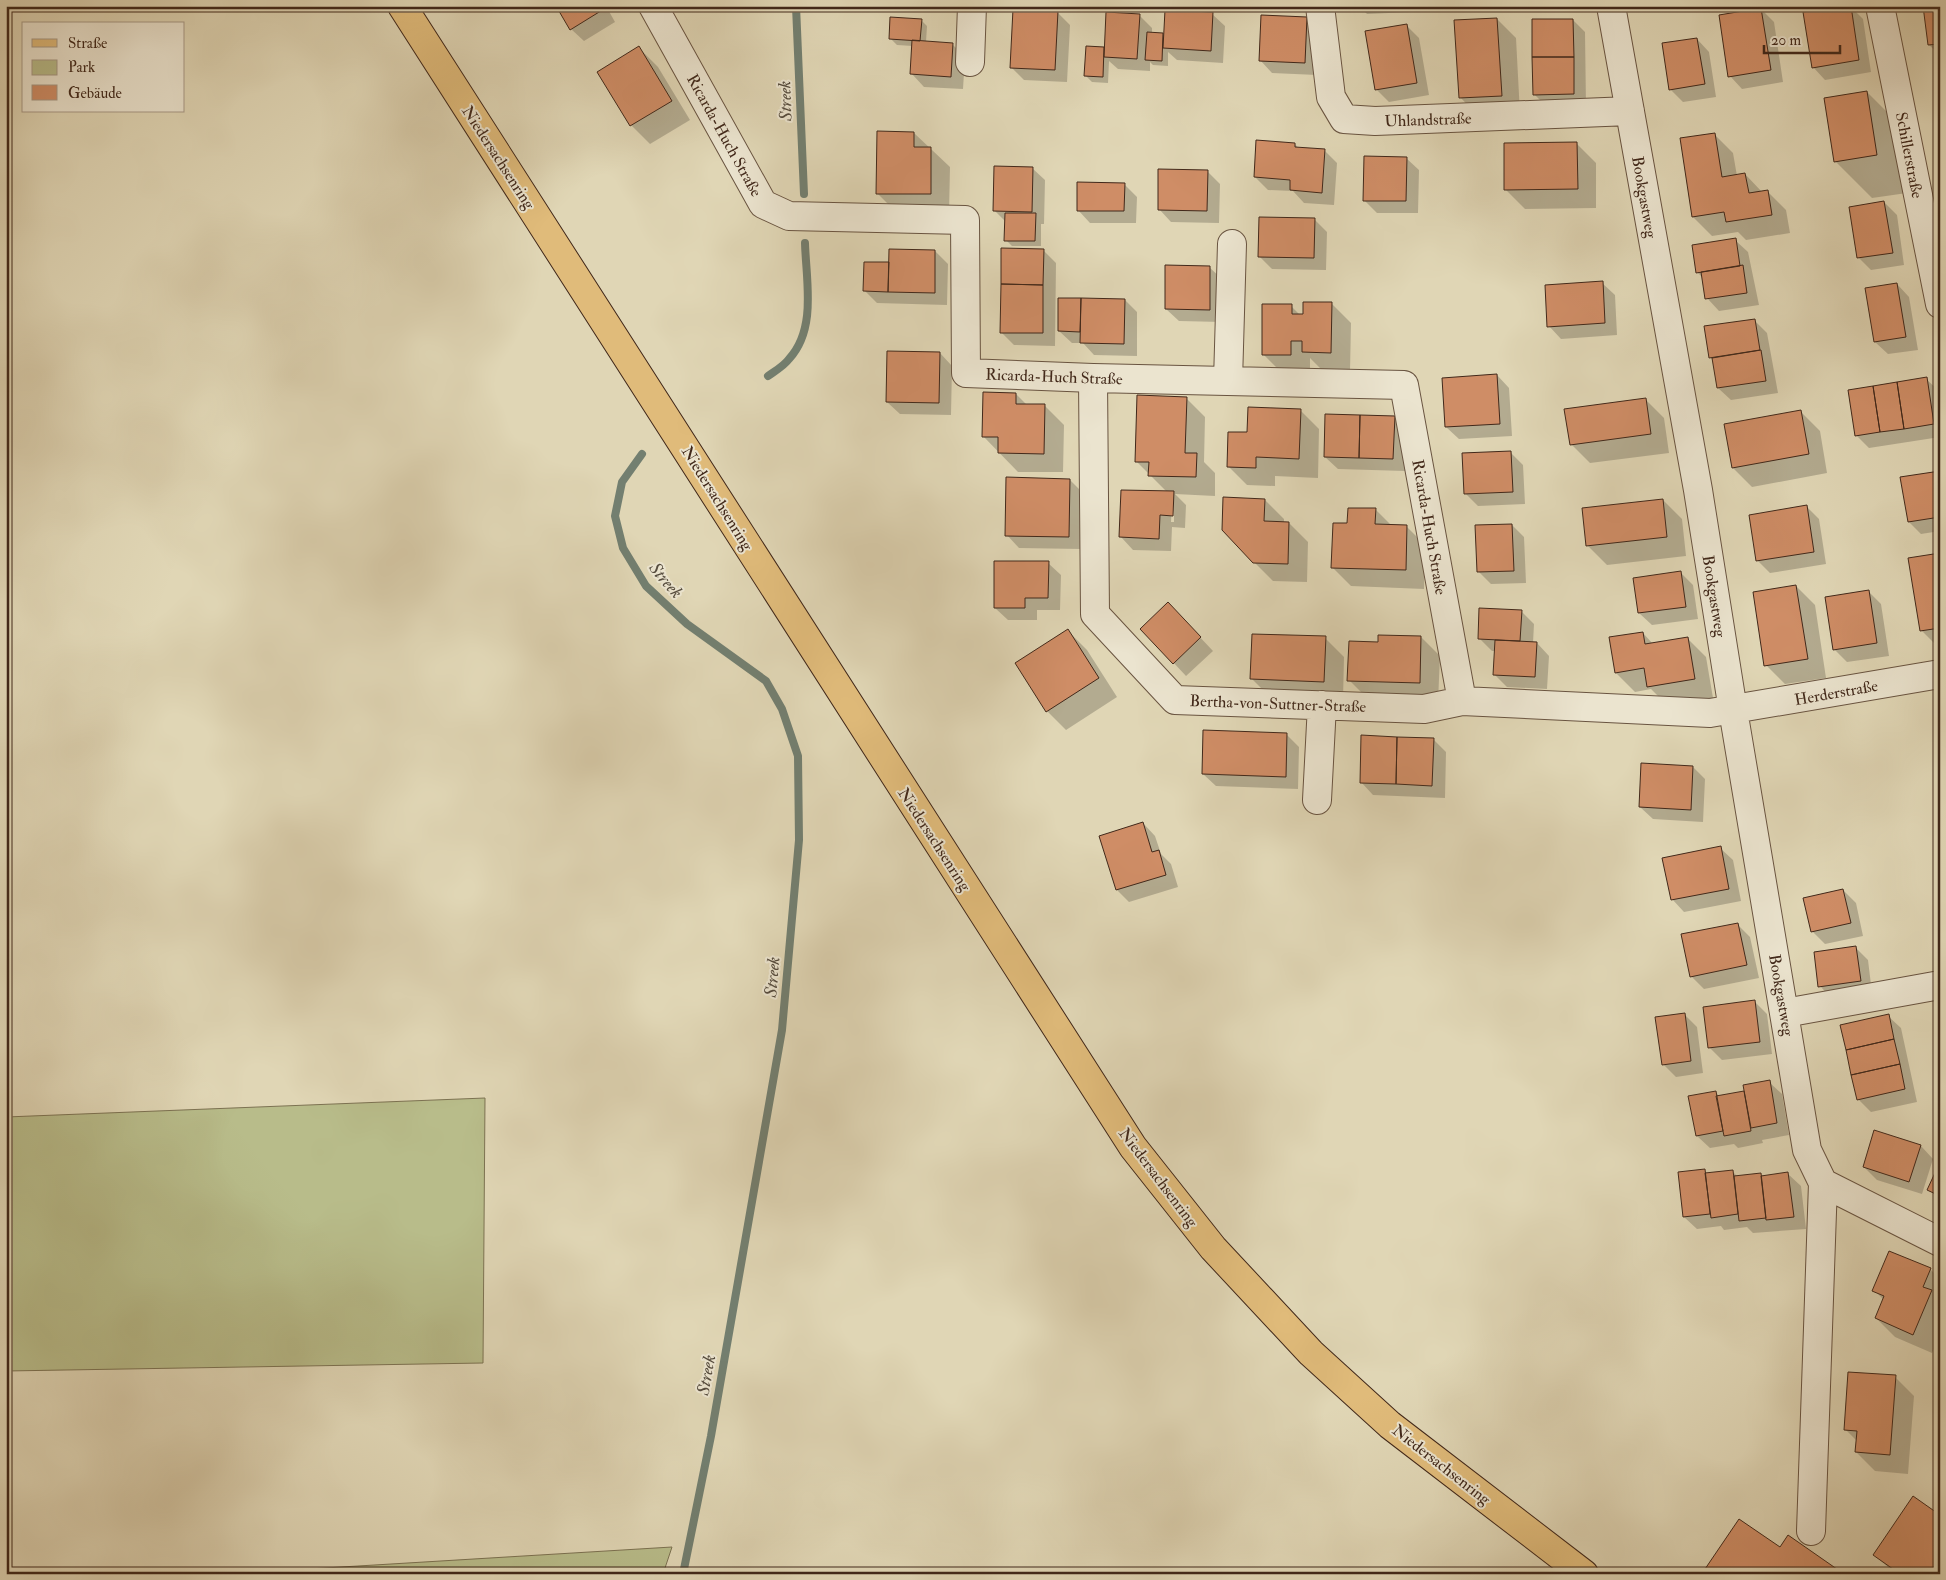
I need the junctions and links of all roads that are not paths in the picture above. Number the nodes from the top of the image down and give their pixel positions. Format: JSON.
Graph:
{"nodes":[{"id":1,"x":402,"y":6,"type":"edge"},
{"id":2,"x":653,"y":6,"type":"edge"},
{"id":3,"x":972,"y":6,"type":"edge"},
{"id":4,"x":1320,"y":6,"type":"edge"},
{"id":5,"x":1611,"y":6,"type":"edge"},
{"id":6,"x":1880,"y":6,"type":"edge"},
{"id":7,"x":970,"y":62,"type":"dead end"},
{"id":8,"x":1630,"y":111,"type":"junction"},
{"id":9,"x":1232,"y":244,"type":"dead end"},
{"id":10,"x":1940,"y":304,"type":"edge"},
{"id":11,"x":1093,"y":378,"type":"junction"},
{"id":12,"x":1228,"y":381,"type":"junction"},
{"id":13,"x":1940,"y":674,"type":"edge"},
{"id":14,"x":1462,"y":701,"type":"junction"},
{"id":15,"x":1322,"y":705,"type":"junction"},
{"id":16,"x":1733,"y":710,"type":"junction"},
{"id":17,"x":1317,"y":800,"type":"dead end"},
{"id":18,"x":1940,"y":985,"type":"edge"},
{"id":19,"x":1785,"y":1013,"type":"junction"},
{"id":20,"x":1823,"y":1183,"type":"junction"},
{"id":21,"x":1940,"y":1242,"type":"edge"},
{"id":22,"x":1811,"y":1530,"type":"dead end"},
{"id":23,"x":1584,"y":1574,"type":"edge"}],
"edges":[{"from":1,"to":23,"type":"main road","name":"Niedersachsenring"},
{"from":2,"to":11,"type":"street","name":"Ricarda-Huch Straße"},
{"from":3,"to":7,"type":"street"},
{"from":4,"to":8,"type":"street","name":"Uhlandstraße"},
{"from":5,"to":8,"type":"street","name":"Bookgastweg"},
{"from":6,"to":10,"type":"street","name":"Schillerstraße"},
{"from":8,"to":16,"type":"street","name":"Bookgastweg"},
{"from":9,"to":12,"type":"street"},
{"from":11,"to":12,"type":"street","name":"Ricarda-Huch Straße"},
{"from":11,"to":15,"type":"street","name":"Bertha-von-Suttner-Straße"},
{"from":12,"to":14,"type":"street","name":"Ricarda-Huch Straße"},
{"from":13,"to":16,"type":"street","name":"Herderstraße"},
{"from":14,"to":15,"type":"street","name":"Bertha-von-Suttner-Straße"},
{"from":14,"to":16,"type":"street","name":"Bertha-von-Suttner-Straße"},
{"from":15,"to":17,"type":"street"},
{"from":16,"to":19,"type":"street","name":"Bookgastweg"},
{"from":18,"to":19,"type":"street"},
{"from":19,"to":20,"type":"street","name":"Bookgastweg"},
{"from":20,"to":21,"type":"street"},
{"from":20,"to":22,"type":"street","name":"Bookgastweg"}]}
